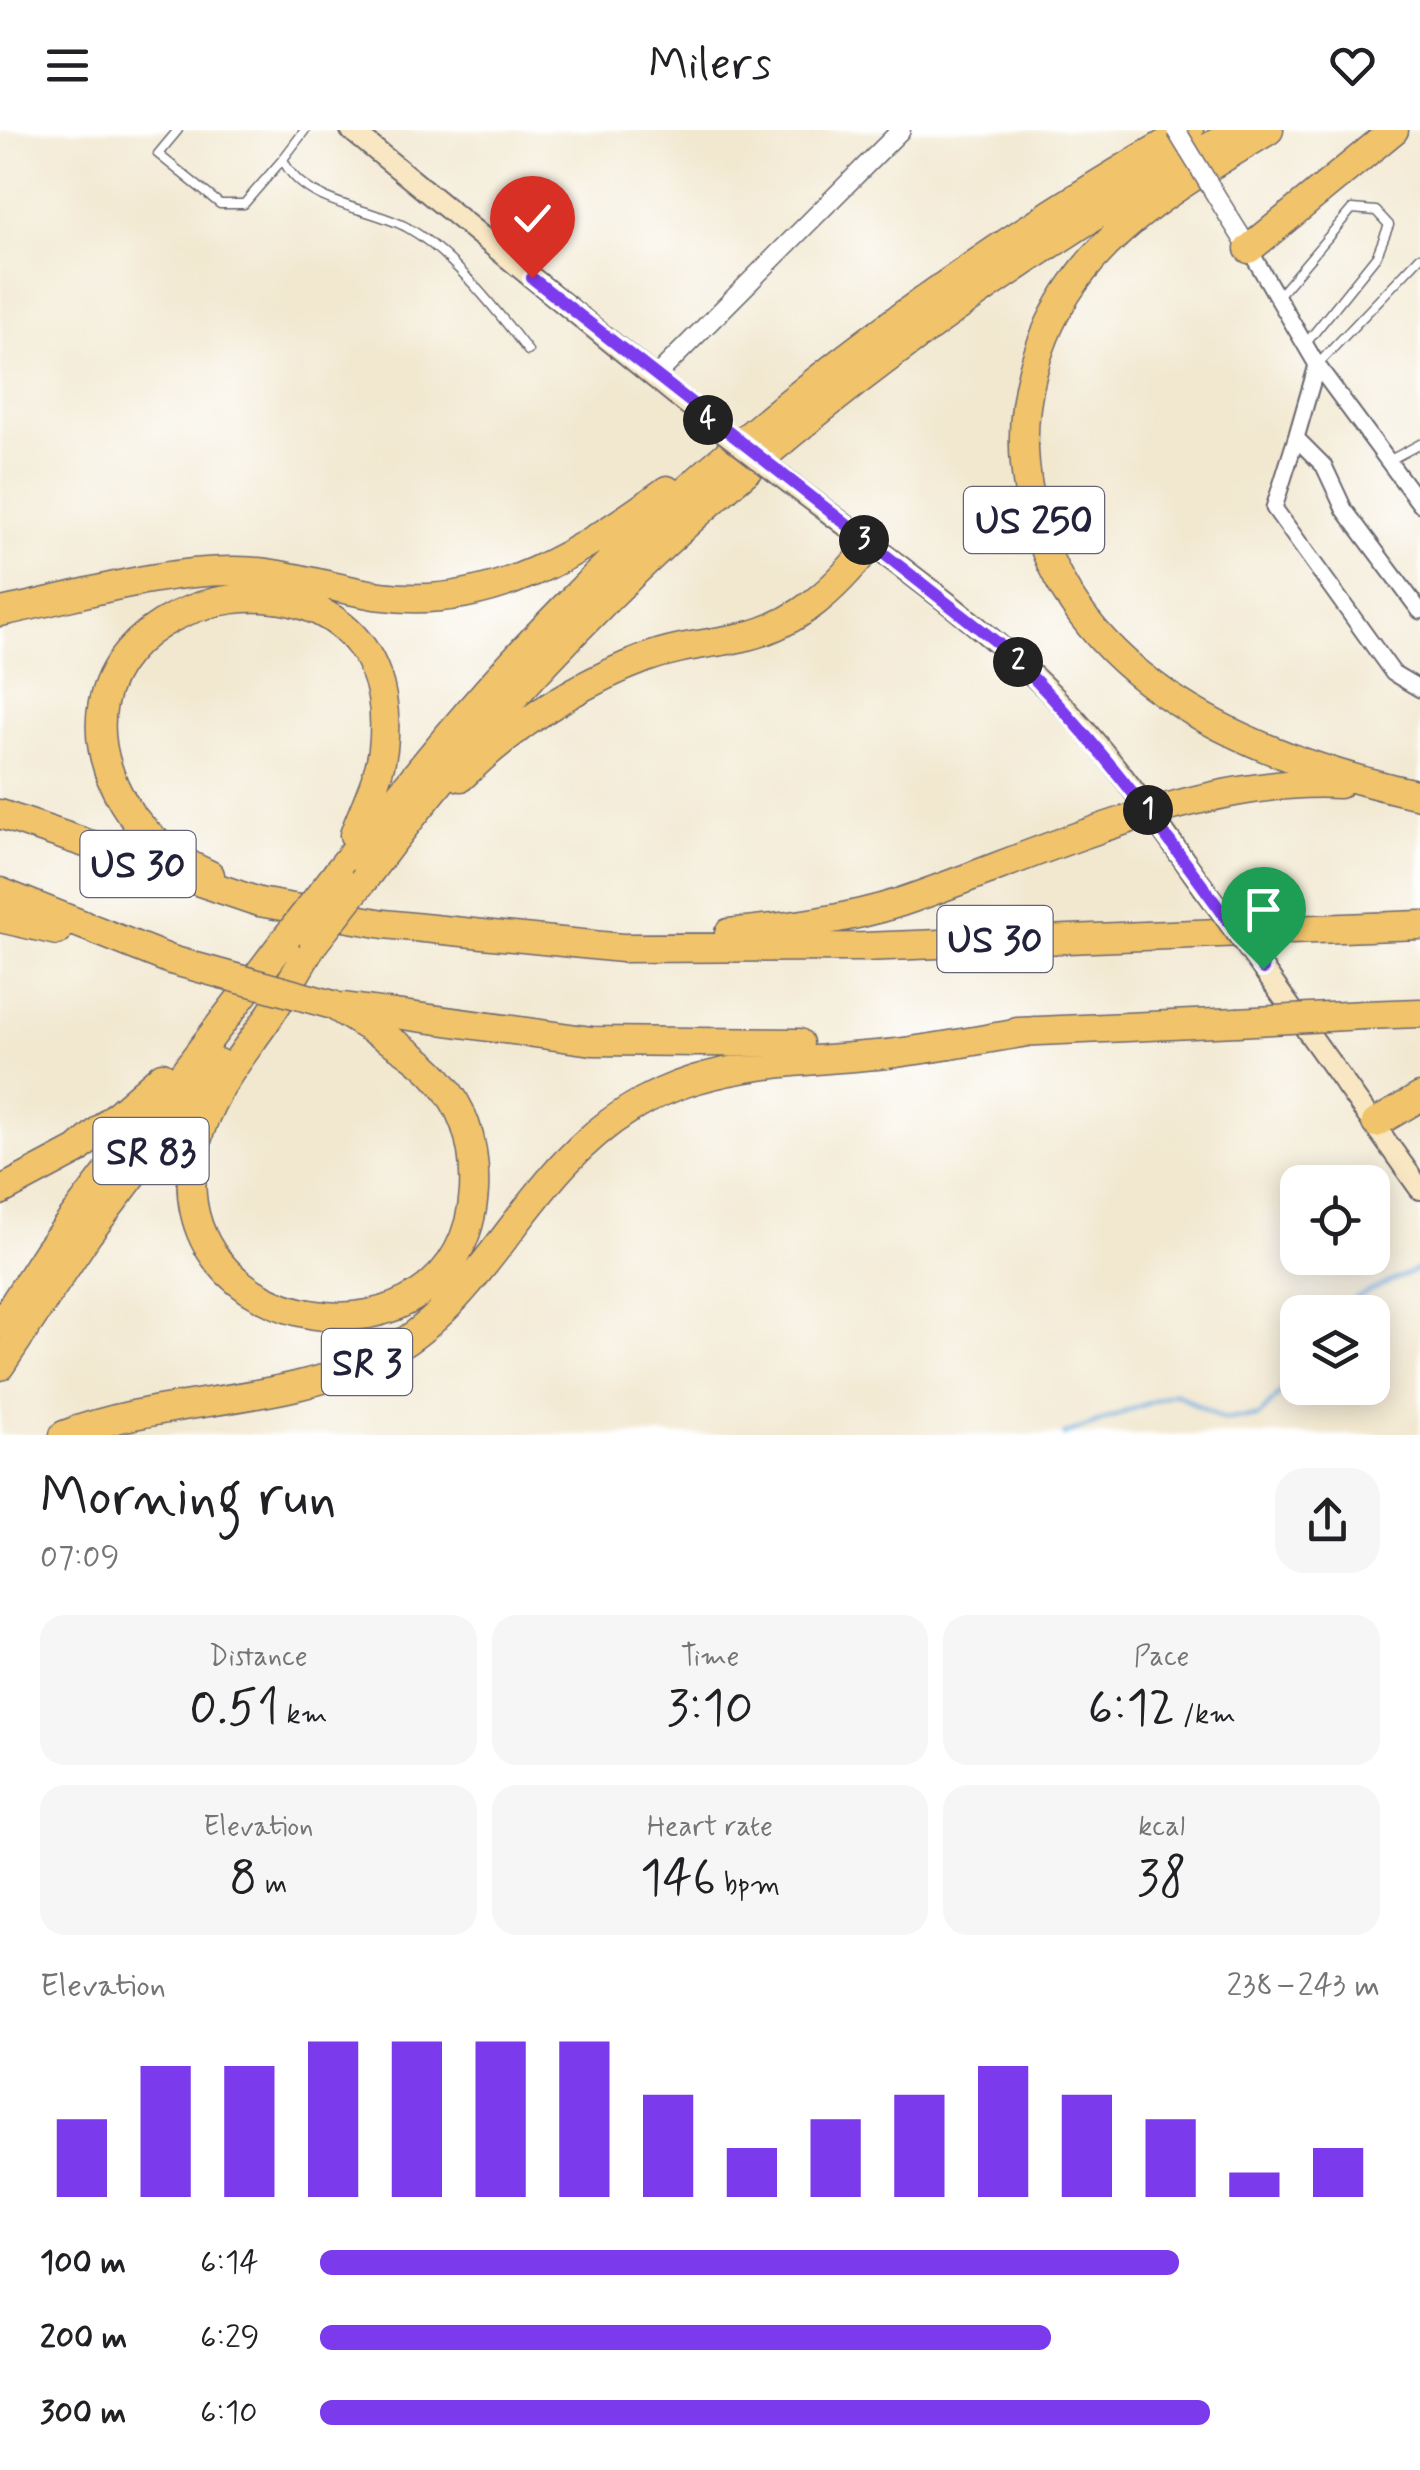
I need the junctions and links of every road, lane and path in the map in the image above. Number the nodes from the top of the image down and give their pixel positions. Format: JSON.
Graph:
{"nodes":[{"id":1,"x":178,"y":130,"type":"edge"},
{"id":2,"x":306,"y":130,"type":"edge"},
{"id":3,"x":351,"y":130,"type":"edge"},
{"id":4,"x":901,"y":130,"type":"edge"},
{"id":5,"x":1176,"y":130,"type":"edge"},
{"id":6,"x":1189,"y":130,"type":"edge"},
{"id":7,"x":1239,"y":130,"type":"edge"},
{"id":8,"x":1269,"y":130,"type":"edge"},
{"id":9,"x":1394,"y":130,"type":"edge"},
{"id":10,"x":283,"y":159,"type":"junction"},
{"id":11,"x":1249,"y":248,"type":"junction"},
{"id":12,"x":989,"y":252,"type":"junction"},
{"id":13,"x":1420,"y":256,"type":"edge"},
{"id":14,"x":1279,"y":295,"type":"junction"},
{"id":15,"x":1307,"y":342,"type":"junction"},
{"id":16,"x":528,"y":351,"type":"dead end"},
{"id":17,"x":1316,"y":365,"type":"junction"},
{"id":18,"x":654,"y":378,"type":"junction"},
{"id":19,"x":1296,"y":438,"type":"junction"},
{"id":20,"x":1420,"y":444,"type":"edge"},
{"id":21,"x":1386,"y":463,"type":"junction"},
{"id":22,"x":1420,"y":504,"type":"edge"},
{"id":23,"x":870,"y":544,"type":"junction"},
{"id":24,"x":1420,"y":611,"type":"edge"},
{"id":25,"x":0,"y":612,"type":"edge"},
{"id":26,"x":1420,"y":689,"type":"edge"},
{"id":27,"x":1420,"y":795,"type":"edge"},
{"id":28,"x":0,"y":814,"type":"edge"},
{"id":29,"x":1152,"y":815,"type":"junction"},
{"id":30,"x":382,"y":855,"type":"junction"},
{"id":31,"x":348,"y":872,"type":"junction"},
{"id":32,"x":0,"y":892,"type":"edge"},
{"id":33,"x":259,"y":902,"type":"junction"},
{"id":34,"x":0,"y":918,"type":"edge"},
{"id":35,"x":1420,"y":925,"type":"edge"},
{"id":36,"x":300,"y":940,"type":"junction"},
{"id":37,"x":571,"y":944,"type":"junction"},
{"id":38,"x":172,"y":960,"type":"junction"},
{"id":39,"x":333,"y":1006,"type":"junction"},
{"id":40,"x":1420,"y":1013,"type":"edge"},
{"id":41,"x":224,"y":1015,"type":"junction"},
{"id":42,"x":1034,"y":1030,"type":"junction"},
{"id":43,"x":1420,"y":1097,"type":"edge"},
{"id":44,"x":1376,"y":1122,"type":"junction"},
{"id":45,"x":1420,"y":1190,"type":"edge"},
{"id":46,"x":0,"y":1191,"type":"edge"},
{"id":47,"x":0,"y":1325,"type":"edge"},
{"id":48,"x":0,"y":1366,"type":"edge"},
{"id":49,"x":64,"y":1435,"type":"edge"}],
"edges":[{"from":1,"to":10,"type":"lane"},
{"from":2,"to":10,"type":"lane"},
{"from":3,"to":18,"type":"main road"},
{"from":4,"to":18,"type":"street"},
{"from":5,"to":11,"type":"street","bridge":true},
{"from":6,"to":12,"type":"highway"},
{"from":7,"to":30,"type":"highway"},
{"from":8,"to":27,"type":"highway","number":"US 250"},
{"from":9,"to":11,"type":"highway"},
{"from":10,"to":16,"type":"lane"},
{"from":11,"to":14,"type":"street"},
{"from":12,"to":25,"type":"highway"},
{"from":12,"to":31,"type":"highway"},
{"from":13,"to":17,"type":"lane"},
{"from":14,"to":15,"type":"street"},
{"from":14,"to":15,"type":"lane"},
{"from":15,"to":17,"type":"street"},
{"from":17,"to":19,"type":"street"},
{"from":17,"to":21,"type":"street"},
{"from":18,"to":23,"type":"main road","bridge":true},
{"from":19,"to":24,"type":"street"},
{"from":19,"to":26,"type":"street"},
{"from":20,"to":21,"type":"lane"},
{"from":21,"to":22,"type":"street"},
{"from":23,"to":29,"type":"main road"},
{"from":23,"to":30,"type":"highway"},
{"from":27,"to":29,"type":"highway"},
{"from":28,"to":33,"type":"highway","number":"US 30"},
{"from":29,"to":37,"type":"highway"},
{"from":29,"to":44,"type":"main road","bridge":true},
{"from":30,"to":31,"type":"highway"},
{"from":31,"to":33,"type":"highway"},
{"from":31,"to":36,"type":"highway","bridge":true},
{"from":32,"to":38,"type":"highway","number":"US 30"},
{"from":33,"to":37,"type":"highway","number":"US 30"},
{"from":34,"to":38,"type":"highway"},
{"from":35,"to":37,"type":"highway","number":"US 30"},
{"from":36,"to":39,"type":"highway"},
{"from":36,"to":41,"type":"highway"},
{"from":36,"to":48,"type":"highway","number":"SR 83"},
{"from":38,"to":39,"type":"highway","number":"US 30","bridge":true},
{"from":39,"to":42,"type":"highway","number":"US 30"},
{"from":40,"to":42,"type":"highway","number":"US 30","bridge":true},
{"from":41,"to":46,"type":"highway"},
{"from":41,"to":47,"type":"highway"},
{"from":42,"to":49,"type":"highway","number":"SR 3"},
{"from":43,"to":44,"type":"highway"},
{"from":44,"to":45,"type":"main road"}]}
